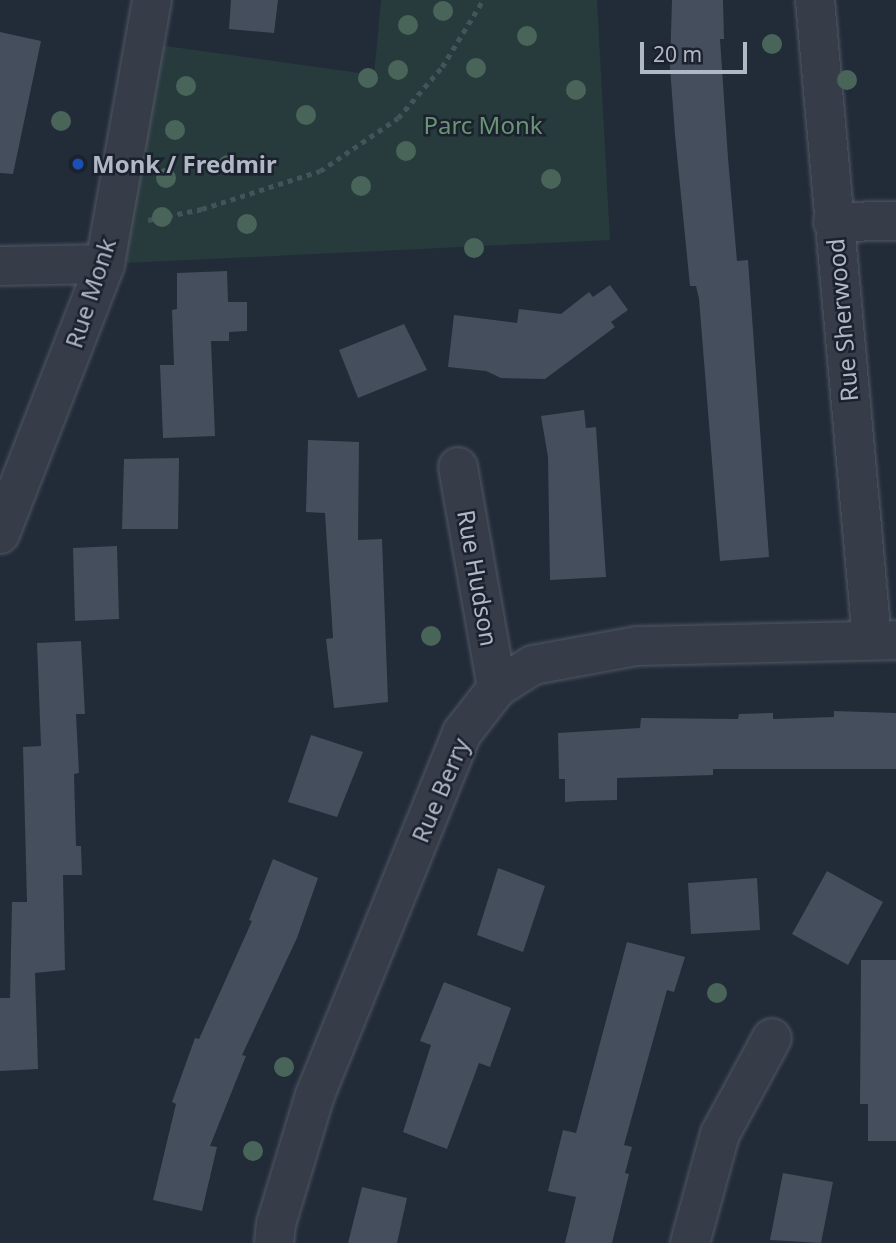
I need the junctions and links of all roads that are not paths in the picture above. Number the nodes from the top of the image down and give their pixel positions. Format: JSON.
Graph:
{"nodes":[{"id":1,"x":152,"y":0,"type":"edge"},
{"id":2,"x":815,"y":0,"type":"edge"},
{"id":3,"x":896,"y":221,"type":"edge"},
{"id":4,"x":833,"y":222,"type":"junction"},
{"id":5,"x":105,"y":264,"type":"junction"},
{"id":6,"x":0,"y":266,"type":"edge"},
{"id":7,"x":458,"y":467,"type":"dead end"},
{"id":8,"x":0,"y":534,"type":"edge"},
{"id":9,"x":884,"y":640,"type":"edge"},
{"id":10,"x":497,"y":688,"type":"junction"},
{"id":11,"x":772,"y":1038,"type":"dead end"},
{"id":12,"x":274,"y":1243,"type":"edge"},
{"id":13,"x":690,"y":1243,"type":"edge"}],
"edges":[{"from":1,"to":5,"type":"street","name":"Rue Monk"},
{"from":2,"to":4,"type":"street","name":"Rue Sherwood"},
{"from":3,"to":4,"type":"street"},
{"from":4,"to":9,"type":"street","name":"Rue Sherwood"},
{"from":5,"to":6,"type":"street"},
{"from":5,"to":8,"type":"street","name":"Rue Monk"},
{"from":7,"to":10,"type":"street","name":"Rue Hudson"},
{"from":9,"to":10,"type":"street","name":"Rue Berry"},
{"from":10,"to":12,"type":"street","name":"Rue Berry"},
{"from":11,"to":13,"type":"street"}]}
